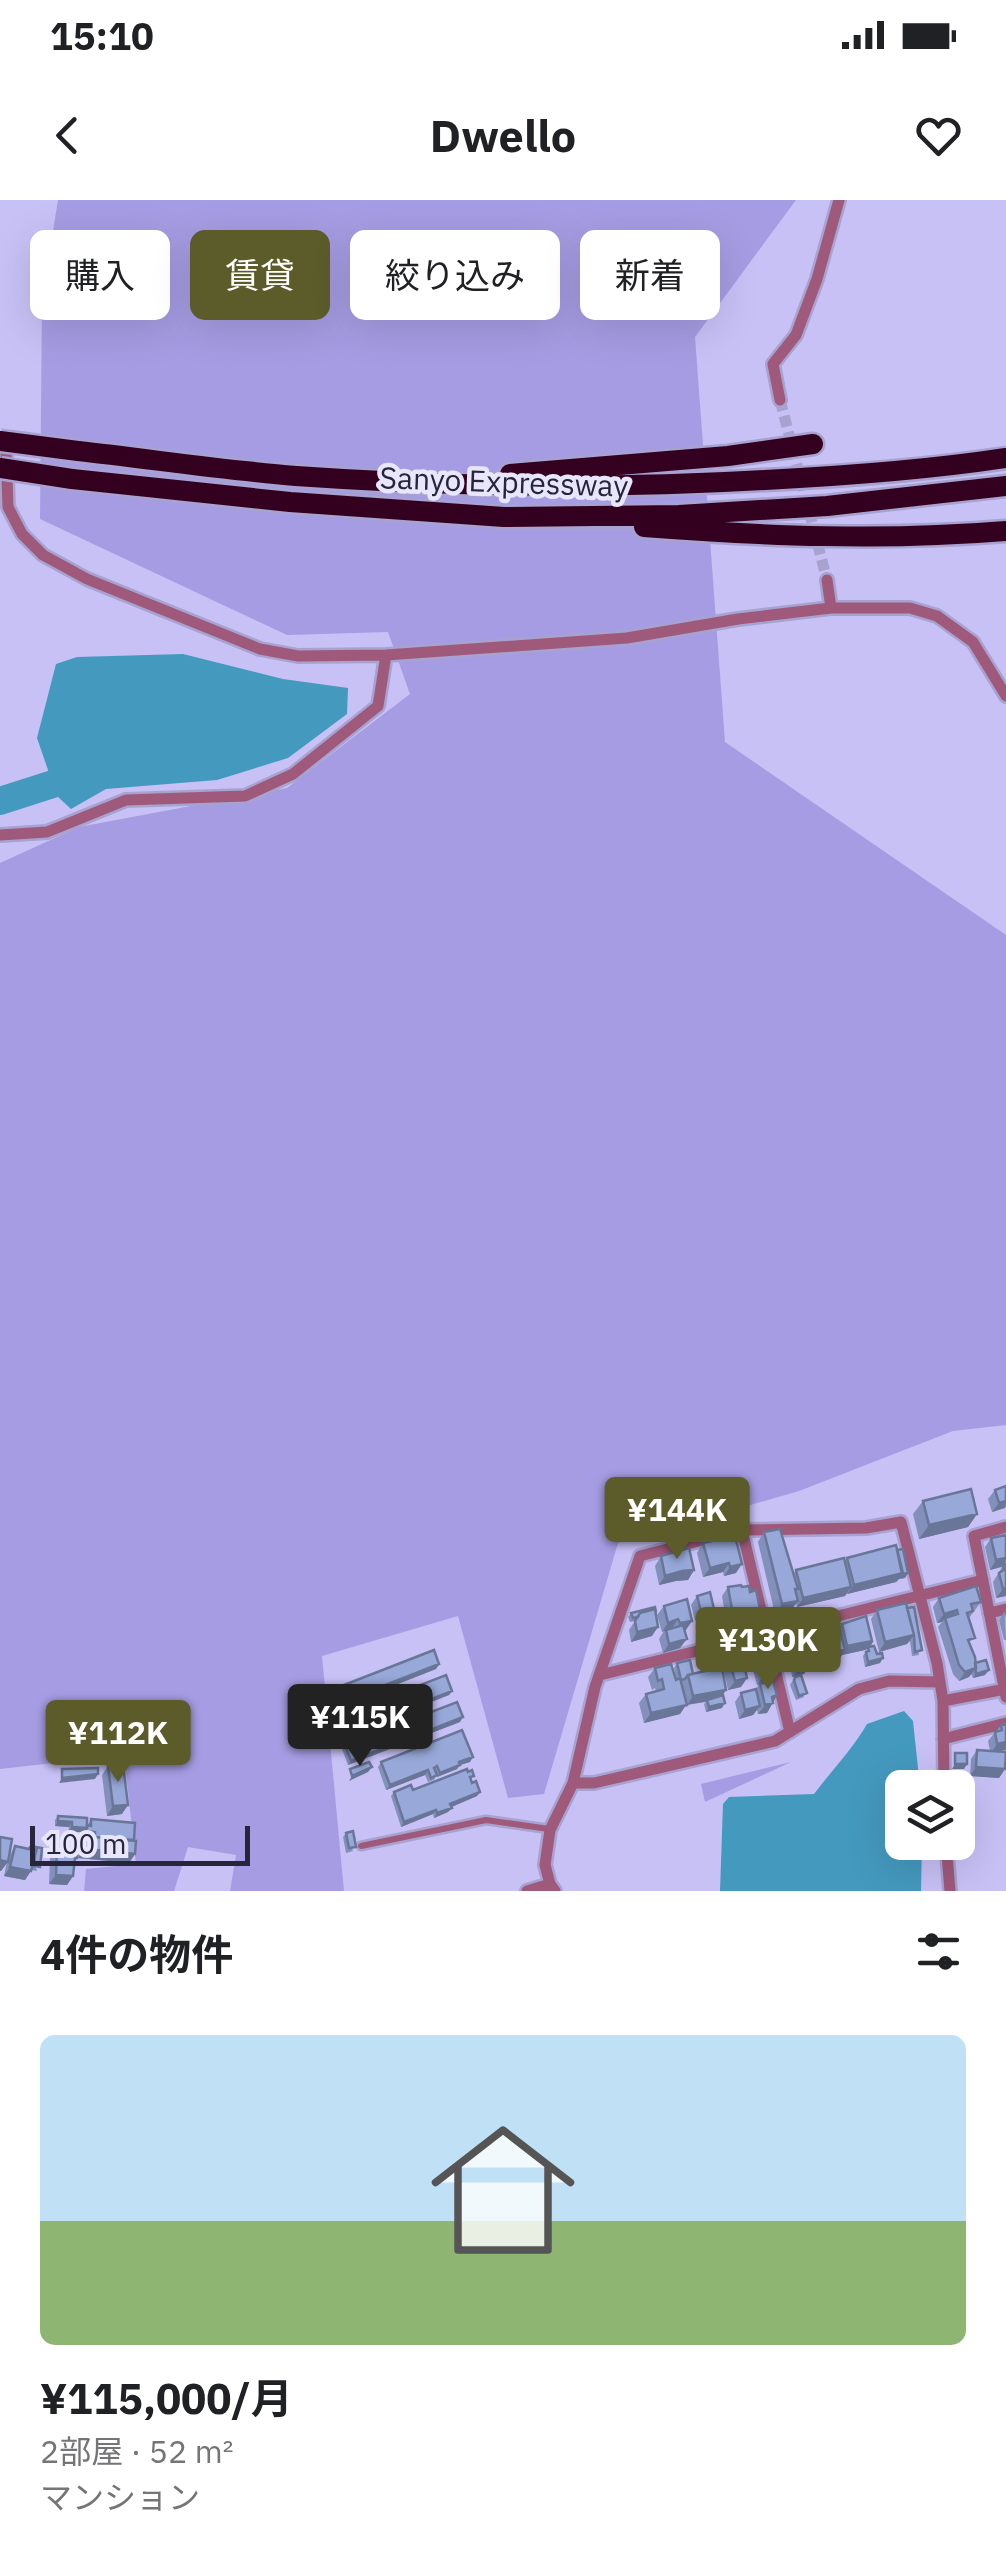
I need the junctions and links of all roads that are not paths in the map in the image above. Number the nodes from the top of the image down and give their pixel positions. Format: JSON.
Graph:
{"nodes":[{"id":1,"x":839,"y":200,"type":"edge"},
{"id":2,"x":780,"y":400,"type":"tunnel mouth"},
{"id":3,"x":0,"y":441,"type":"edge"},
{"id":4,"x":813,"y":444,"type":"dead end"},
{"id":5,"x":1006,"y":458,"type":"edge"},
{"id":6,"x":0,"y":468,"type":"edge"},
{"id":7,"x":293,"y":476,"type":"junction"},
{"id":8,"x":1006,"y":486,"type":"edge"},
{"id":9,"x":504,"y":517,"type":"junction"},
{"id":10,"x":1006,"y":530,"type":"edge"},
{"id":11,"x":828,"y":580,"type":"tunnel mouth"},
{"id":12,"x":831,"y":608,"type":"junction"},
{"id":13,"x":386,"y":655,"type":"junction"},
{"id":14,"x":1006,"y":696,"type":"edge"},
{"id":15,"x":0,"y":835,"type":"edge"},
{"id":16,"x":1006,"y":1528,"type":"edge"},
{"id":17,"x":742,"y":1530,"type":"junction"},
{"id":18,"x":983,"y":1580,"type":"junction"},
{"id":19,"x":920,"y":1596,"type":"junction"},
{"id":20,"x":1006,"y":1609,"type":"edge"},
{"id":21,"x":989,"y":1613,"type":"junction"},
{"id":22,"x":767,"y":1635,"type":"junction"},
{"id":23,"x":600,"y":1674,"type":"junction"},
{"id":24,"x":940,"y":1682,"type":"junction"},
{"id":25,"x":1006,"y":1692,"type":"edge"},
{"id":26,"x":943,"y":1702,"type":"junction"},
{"id":27,"x":1006,"y":1723,"type":"edge"},
{"id":28,"x":790,"y":1732,"type":"junction"},
{"id":29,"x":943,"y":1739,"type":"junction"},
{"id":30,"x":944,"y":1770,"type":"edge"},
{"id":31,"x":572,"y":1783,"type":"junction"},
{"id":32,"x":550,"y":1830,"type":"junction"},
{"id":33,"x":361,"y":1846,"type":"dead end"},
{"id":34,"x":947,"y":1860,"type":"edge"},
{"id":35,"x":553,"y":1888,"type":"edge"},
{"id":36,"x":527,"y":1891,"type":"edge"},
{"id":37,"x":950,"y":1891,"type":"edge"}],
"edges":[{"from":1,"to":2,"type":"street"},
{"from":3,"to":7,"type":"highway","name":"Sanyo Expressway","bridge":true},
{"from":3,"to":13,"type":"street"},
{"from":4,"to":7,"type":"highway"},
{"from":5,"to":7,"type":"highway","name":"Sanyo Expressway"},
{"from":6,"to":9,"type":"highway","name":"Sanyo Expressway","bridge":true},
{"from":8,"to":9,"type":"highway","name":"Sanyo Expressway"},
{"from":9,"to":10,"type":"highway"},
{"from":11,"to":12,"type":"street"},
{"from":12,"to":13,"type":"street"},
{"from":12,"to":14,"type":"street"},
{"from":13,"to":15,"type":"street"},
{"from":16,"to":18,"type":"street"},
{"from":17,"to":19,"type":"street"},
{"from":17,"to":22,"type":"street"},
{"from":17,"to":23,"type":"street"},
{"from":18,"to":19,"type":"street"},
{"from":18,"to":21,"type":"street"},
{"from":19,"to":22,"type":"street"},
{"from":19,"to":24,"type":"street"},
{"from":20,"to":21,"type":"street"},
{"from":21,"to":25,"type":"street"},
{"from":22,"to":23,"type":"street"},
{"from":22,"to":28,"type":"street"},
{"from":23,"to":31,"type":"street"},
{"from":24,"to":26,"type":"street"},
{"from":24,"to":28,"type":"street"},
{"from":25,"to":26,"type":"street"},
{"from":26,"to":29,"type":"street"},
{"from":27,"to":29,"type":"street"},
{"from":28,"to":31,"type":"street"},
{"from":29,"to":30,"type":"street"},
{"from":31,"to":32,"type":"street"},
{"from":32,"to":33,"type":"lane"},
{"from":32,"to":35,"type":"street"},
{"from":34,"to":37,"type":"street"},
{"from":35,"to":36,"type":"street"}]}
